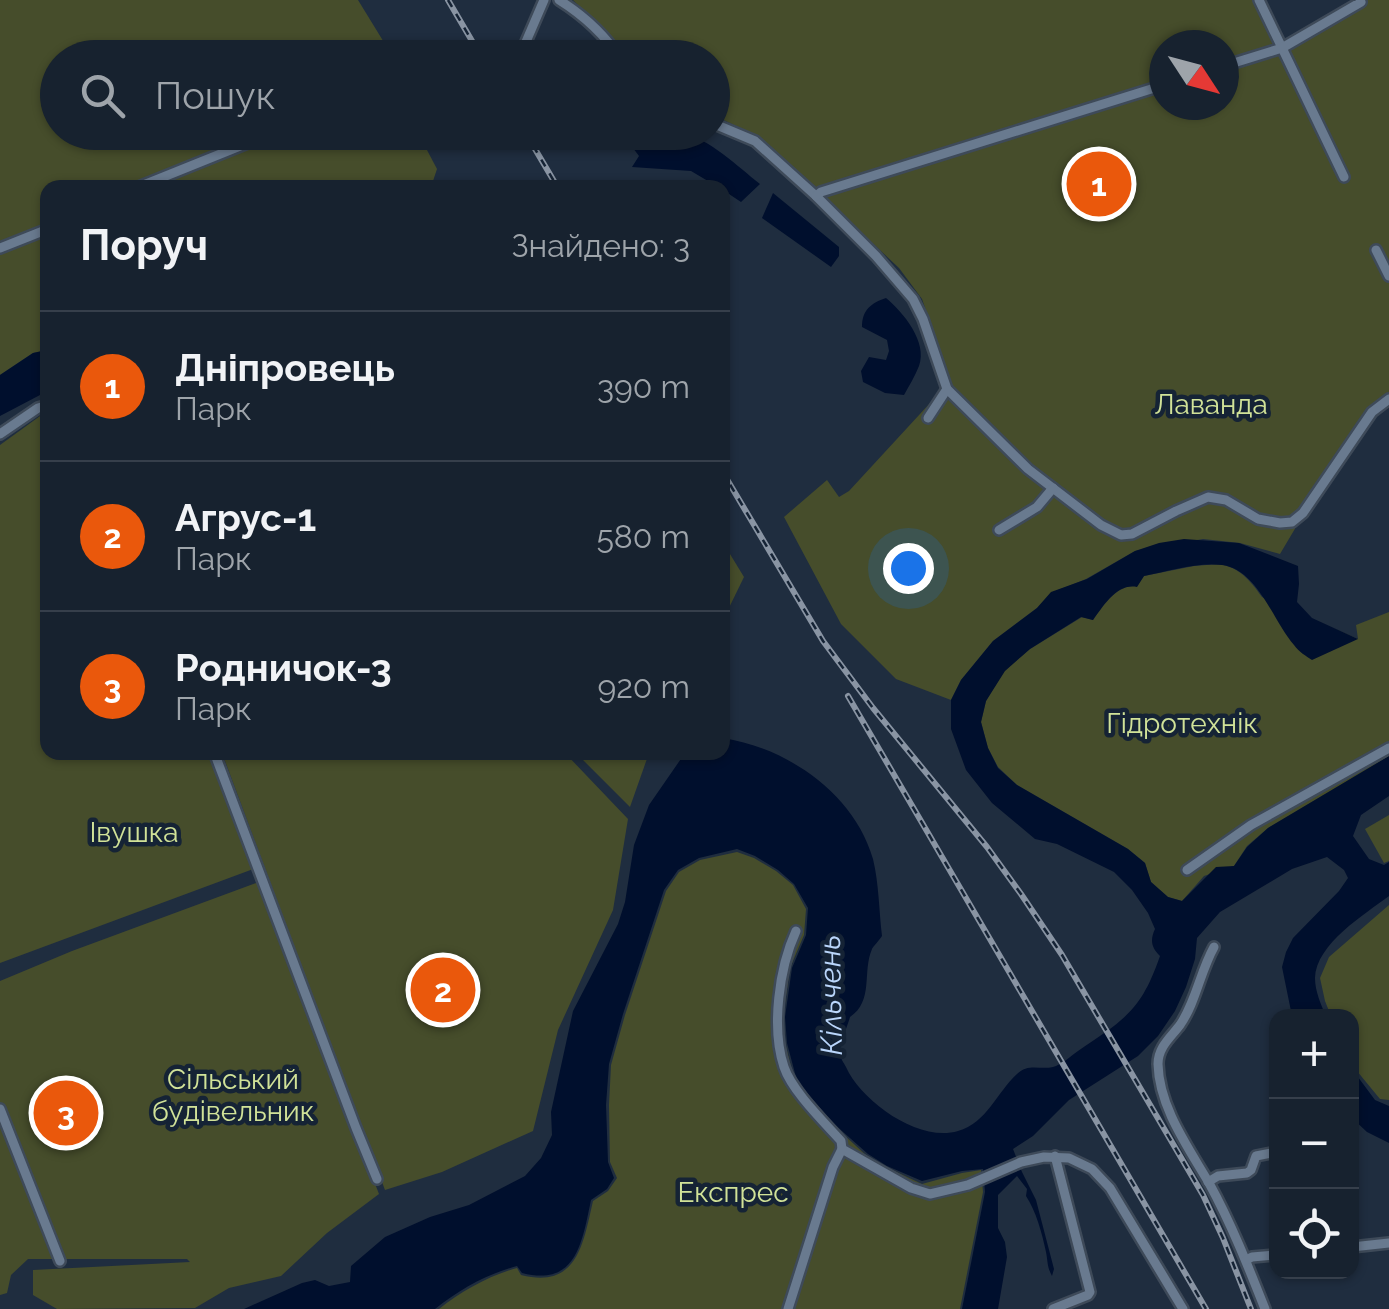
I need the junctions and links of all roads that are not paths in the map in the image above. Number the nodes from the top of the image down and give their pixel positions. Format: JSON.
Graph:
{"nodes":[{"id":1,"x":544,"y":0,"type":"edge"},
{"id":2,"x":559,"y":0,"type":"edge"},
{"id":3,"x":1259,"y":0,"type":"edge"},
{"id":4,"x":1360,"y":0,"type":"edge"},
{"id":5,"x":527,"y":40,"type":"edge"},
{"id":6,"x":607,"y":40,"type":"edge"},
{"id":7,"x":1282,"y":48,"type":"junction"},
{"id":8,"x":1239,"y":61,"type":"edge"},
{"id":9,"x":1149,"y":90,"type":"edge"},
{"id":10,"x":730,"y":130,"type":"edge"},
{"id":11,"x":230,"y":150,"type":"edge"},
{"id":12,"x":1344,"y":177,"type":"dead end"},
{"id":13,"x":156,"y":180,"type":"edge"},
{"id":14,"x":816,"y":196,"type":"junction"},
{"id":15,"x":40,"y":231,"type":"edge"},
{"id":16,"x":0,"y":248,"type":"edge"},
{"id":17,"x":1376,"y":250,"type":"dead end"},
{"id":18,"x":1389,"y":276,"type":"edge"},
{"id":19,"x":947,"y":389,"type":"junction"},
{"id":20,"x":1389,"y":398,"type":"edge"},
{"id":21,"x":40,"y":407,"type":"edge"},
{"id":22,"x":928,"y":418,"type":"dead end"},
{"id":23,"x":0,"y":434,"type":"edge"},
{"id":24,"x":1054,"y":488,"type":"junction"},
{"id":25,"x":999,"y":530,"type":"dead end"},
{"id":26,"x":1389,"y":748,"type":"edge"},
{"id":27,"x":217,"y":760,"type":"edge"},
{"id":28,"x":1187,"y":870,"type":"dead end"},
{"id":29,"x":796,"y":931,"type":"dead end"},
{"id":30,"x":1214,"y":948,"type":"dead end"},
{"id":31,"x":0,"y":1109,"type":"edge"},
{"id":32,"x":842,"y":1148,"type":"junction"},
{"id":33,"x":1269,"y":1153,"type":"edge"},
{"id":34,"x":1055,"y":1156,"type":"junction"},
{"id":35,"x":377,"y":1179,"type":"dead end"},
{"id":36,"x":1208,"y":1182,"type":"junction"},
{"id":37,"x":1389,"y":1243,"type":"edge"},
{"id":38,"x":1359,"y":1246,"type":"edge"},
{"id":39,"x":1269,"y":1255,"type":"edge"},
{"id":40,"x":1246,"y":1260,"type":"junction"},
{"id":41,"x":60,"y":1261,"type":"dead end"},
{"id":42,"x":788,"y":1309,"type":"edge"},
{"id":43,"x":1053,"y":1309,"type":"edge"},
{"id":44,"x":1183,"y":1309,"type":"edge"},
{"id":45,"x":1265,"y":1309,"type":"edge"}],
"edges":[{"from":1,"to":5,"type":"street"},
{"from":2,"to":6,"type":"street"},
{"from":3,"to":7,"type":"street"},
{"from":4,"to":7,"type":"street"},
{"from":7,"to":8,"type":"street"},
{"from":7,"to":12,"type":"street"},
{"from":9,"to":14,"type":"street"},
{"from":10,"to":14,"type":"street"},
{"from":11,"to":13,"type":"street"},
{"from":14,"to":19,"type":"street"},
{"from":15,"to":16,"type":"street"},
{"from":17,"to":18,"type":"street"},
{"from":19,"to":22,"type":"street"},
{"from":19,"to":24,"type":"street"},
{"from":20,"to":24,"type":"street"},
{"from":21,"to":23,"type":"street"},
{"from":24,"to":25,"type":"street"},
{"from":26,"to":28,"type":"street"},
{"from":27,"to":35,"type":"street"},
{"from":29,"to":32,"type":"street"},
{"from":30,"to":36,"type":"street"},
{"from":31,"to":41,"type":"street"},
{"from":32,"to":34,"type":"street"},
{"from":32,"to":42,"type":"street"},
{"from":33,"to":36,"type":"street"},
{"from":34,"to":43,"type":"street"},
{"from":34,"to":44,"type":"street"},
{"from":36,"to":40,"type":"street"},
{"from":37,"to":38,"type":"street"},
{"from":39,"to":40,"type":"street"},
{"from":40,"to":45,"type":"street"}]}
